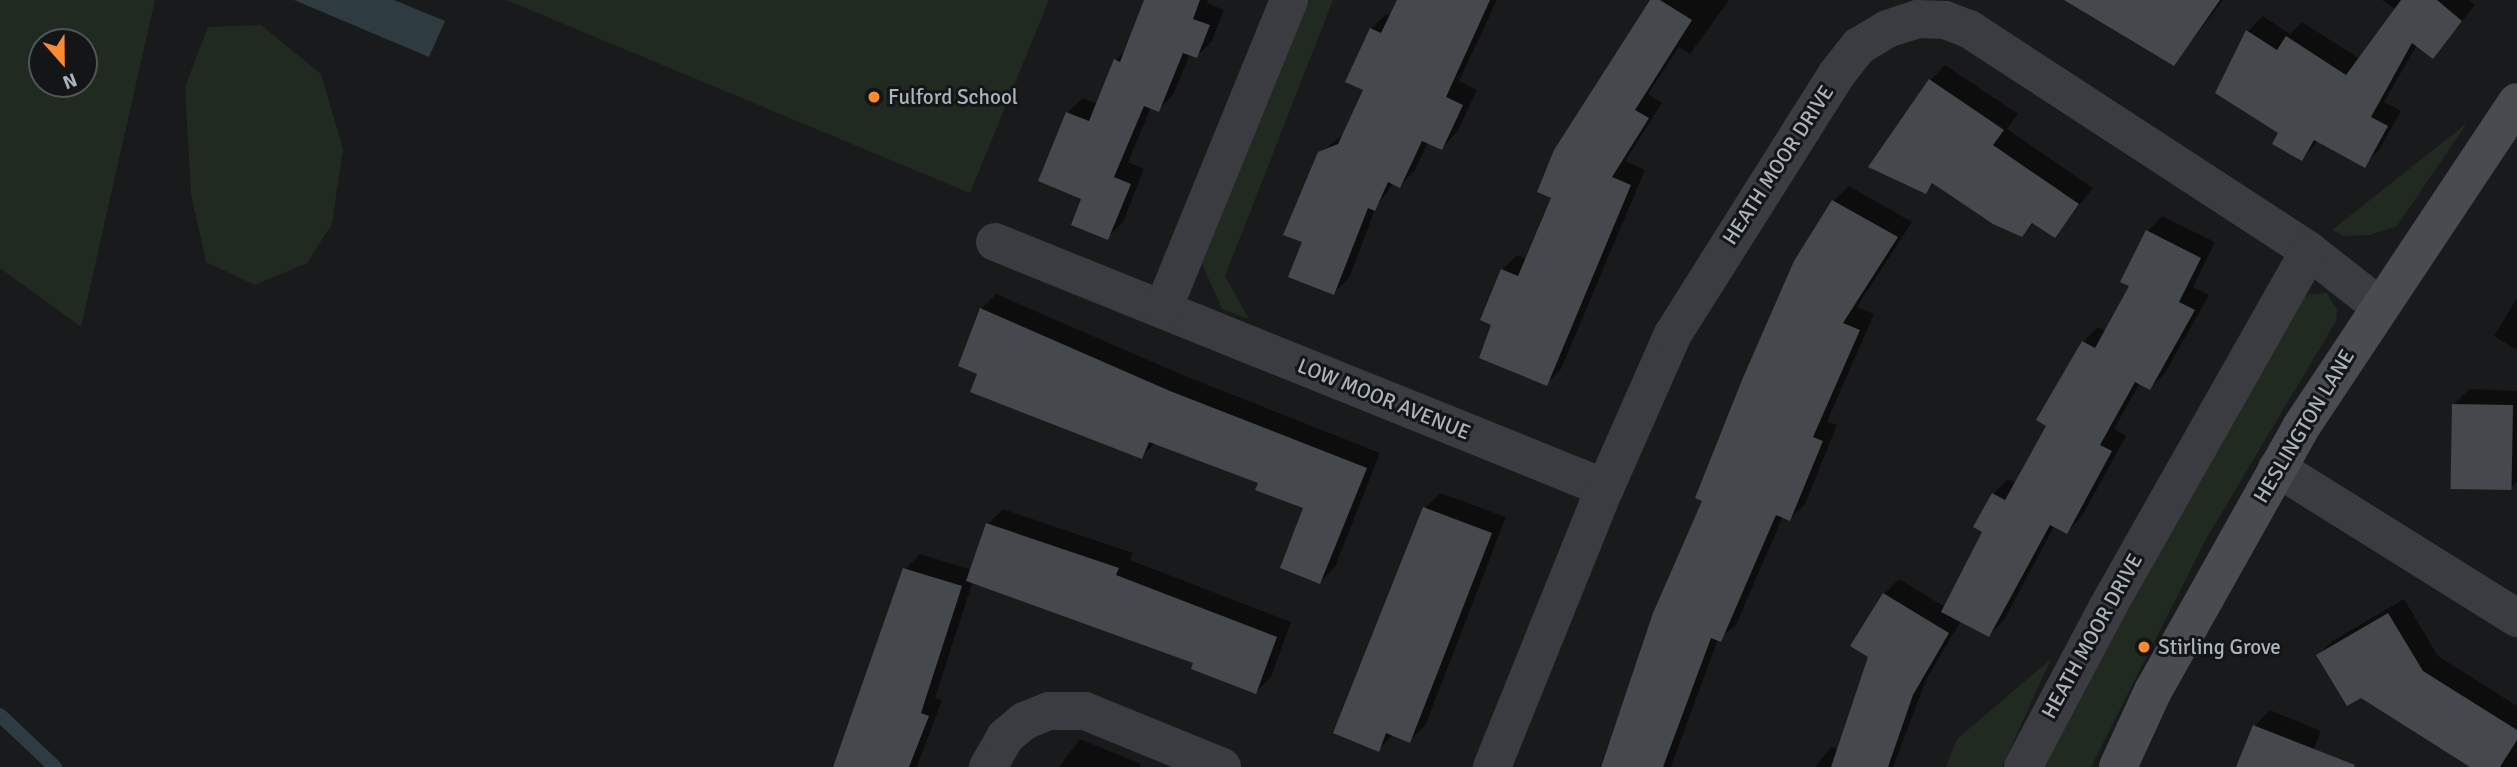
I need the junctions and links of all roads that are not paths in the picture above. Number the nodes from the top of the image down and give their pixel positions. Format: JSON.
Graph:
{"nodes":[{"id":1,"x":1289,"y":0,"type":"edge"},
{"id":2,"x":1916,"y":10,"type":"edge"},
{"id":3,"x":2517,"y":102,"type":"edge"},
{"id":4,"x":995,"y":242,"type":"dead end"},
{"id":5,"x":2309,"y":251,"type":"junction"},
{"id":6,"x":2384,"y":297,"type":"junction"},
{"id":7,"x":1163,"y":309,"type":"junction"},
{"id":8,"x":2277,"y":468,"type":"junction"},
{"id":9,"x":1605,"y":488,"type":"junction"},
{"id":10,"x":2517,"y":618,"type":"edge"},
{"id":11,"x":988,"y":767,"type":"edge"},
{"id":12,"x":1222,"y":767,"type":"edge"},
{"id":13,"x":1492,"y":767,"type":"edge"},
{"id":14,"x":2023,"y":767,"type":"edge"},
{"id":15,"x":2118,"y":767,"type":"edge"}],
"edges":[{"from":1,"to":7,"type":"street"},
{"from":2,"to":5,"type":"street","name":"HEATH MOOR DRIVE"},
{"from":2,"to":9,"type":"street","name":"HEATH MOOR DRIVE"},
{"from":3,"to":6,"type":"street","name":"HESLINGTON LANE"},
{"from":4,"to":7,"type":"street","name":"LOW MOOR AVENUE"},
{"from":5,"to":6,"type":"street","name":"HEATH MOOR DRIVE"},
{"from":5,"to":14,"type":"street","name":"HEATH MOOR DRIVE"},
{"from":6,"to":8,"type":"street","name":"HESLINGTON LANE"},
{"from":7,"to":9,"type":"street","name":"LOW MOOR AVENUE"},
{"from":8,"to":10,"type":"street"},
{"from":8,"to":15,"type":"street","name":"HESLINGTON LANE"},
{"from":9,"to":13,"type":"street","name":"HEATH MOOR DRIVE"},
{"from":11,"to":12,"type":"street"}]}
